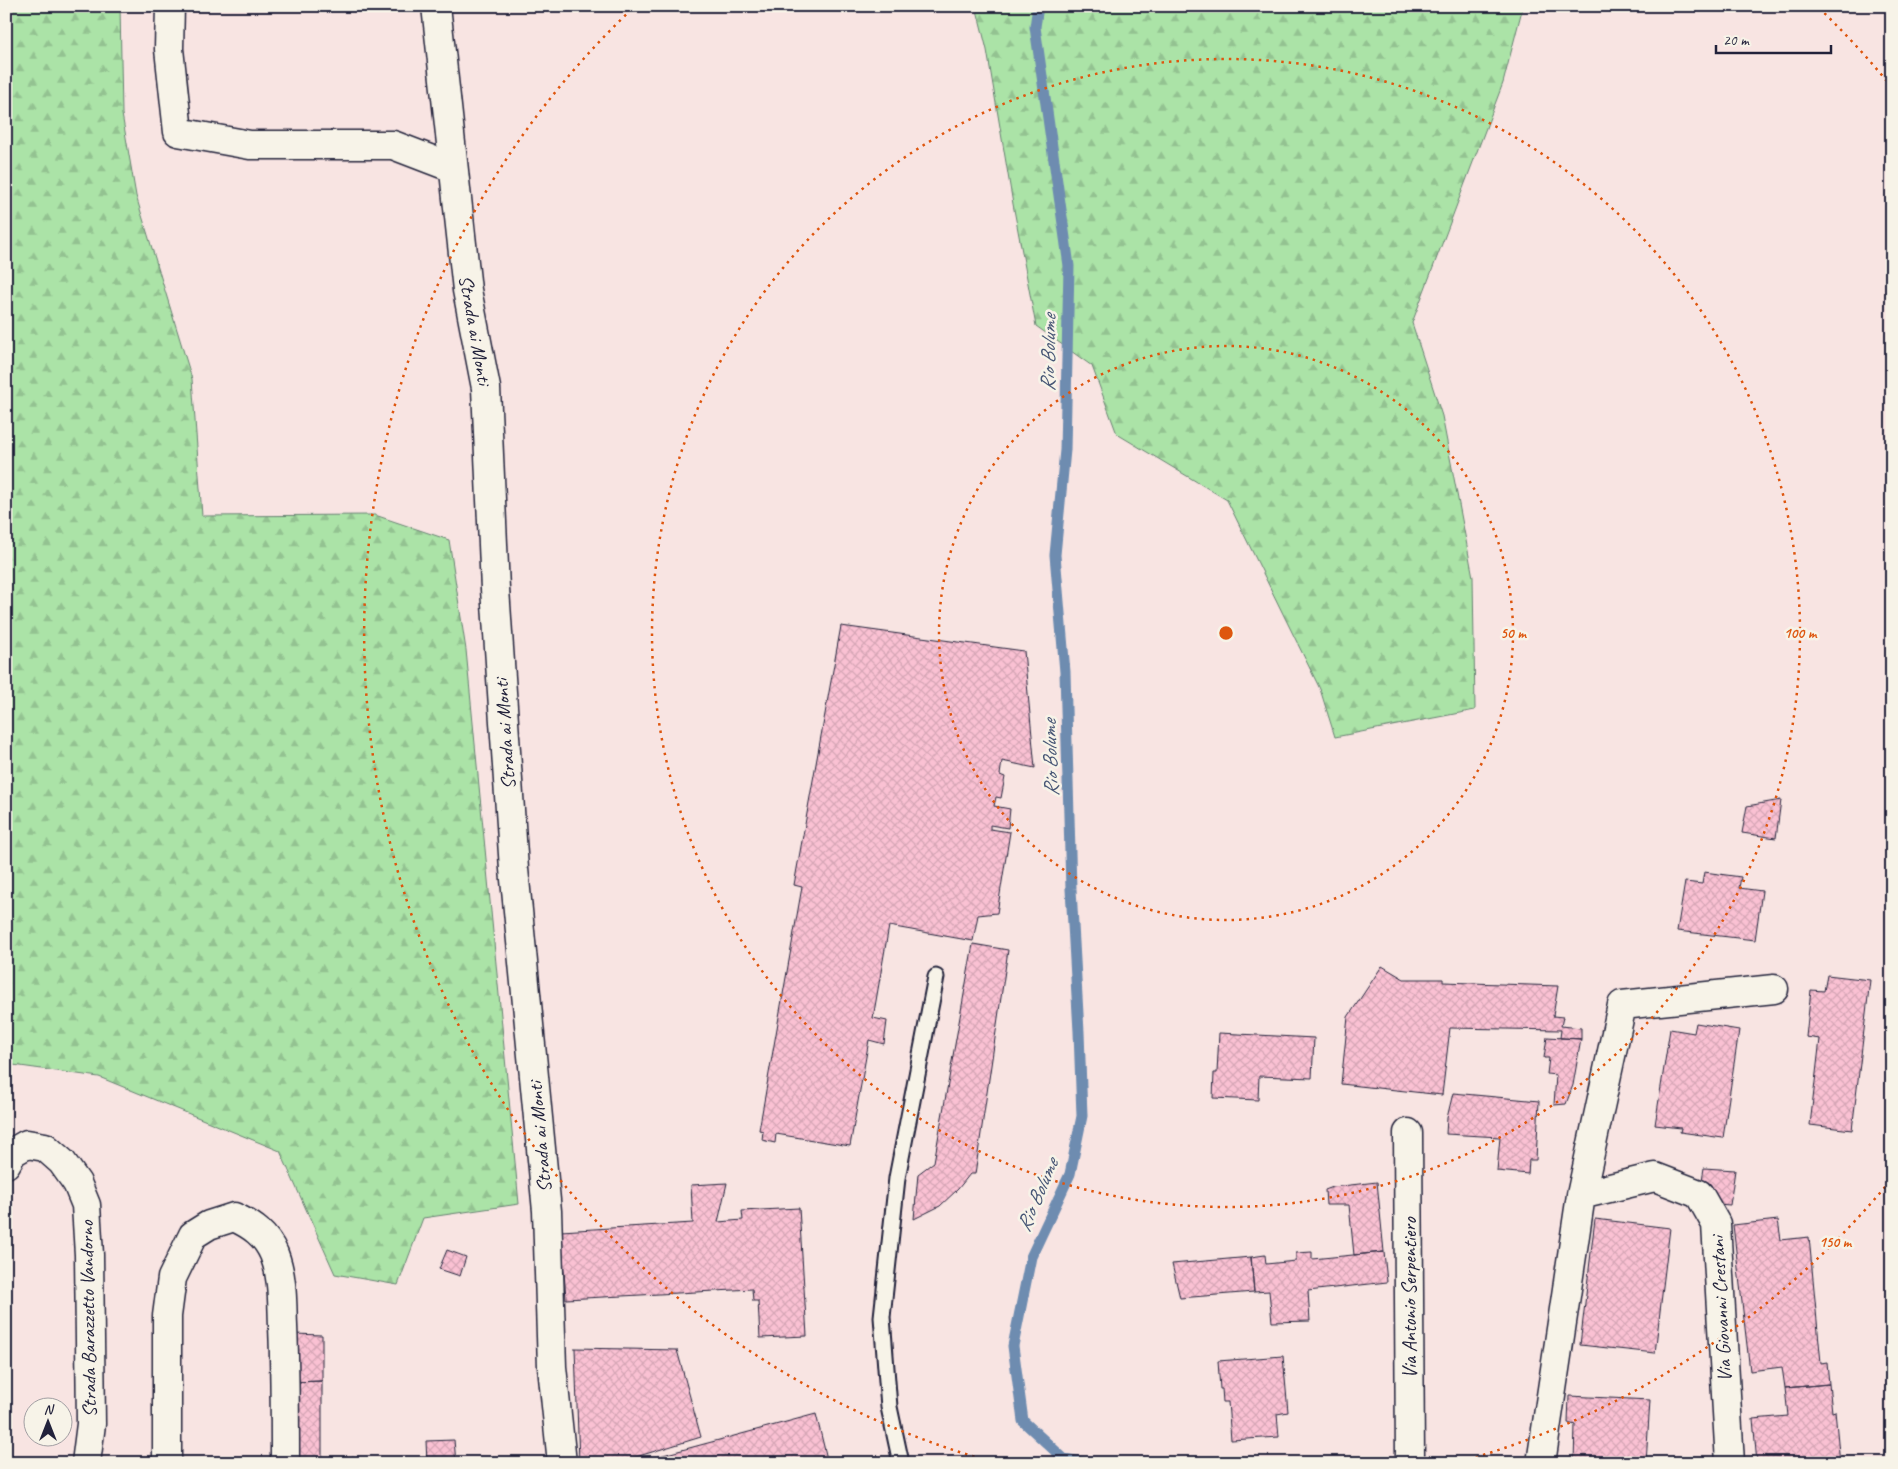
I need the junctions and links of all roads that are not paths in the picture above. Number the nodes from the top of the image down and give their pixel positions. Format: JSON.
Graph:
{"nodes":[{"id":1,"x":170,"y":6,"type":"edge"},
{"id":2,"x":436,"y":6,"type":"edge"},
{"id":3,"x":453,"y":168,"type":"junction"},
{"id":4,"x":936,"y":977,"type":"dead end"},
{"id":5,"x":1774,"y":989,"type":"dead end"},
{"id":6,"x":1408,"y":1133,"type":"dead end"},
{"id":7,"x":6,"y":1164,"type":"edge"},
{"id":8,"x":1581,"y":1196,"type":"junction"},
{"id":9,"x":86,"y":1463,"type":"edge"},
{"id":10,"x":167,"y":1463,"type":"edge"},
{"id":11,"x":285,"y":1463,"type":"edge"},
{"id":12,"x":562,"y":1463,"type":"edge"},
{"id":13,"x":901,"y":1463,"type":"edge"},
{"id":14,"x":1410,"y":1463,"type":"edge"},
{"id":15,"x":1541,"y":1463,"type":"edge"},
{"id":16,"x":1730,"y":1463,"type":"edge"}],
"edges":[{"from":1,"to":3,"type":"street"},
{"from":2,"to":3,"type":"street","name":"Strada ai Monti"},
{"from":3,"to":12,"type":"street","name":"Strada ai Monti"},
{"from":4,"to":13,"type":"lane"},
{"from":5,"to":8,"type":"street"},
{"from":6,"to":14,"type":"street","name":"Via Antonio Serpentiero"},
{"from":7,"to":9,"type":"street","name":"Strada Barazzetto Vandorno"},
{"from":8,"to":15,"type":"street"},
{"from":8,"to":16,"type":"street","name":"Via Giovanni Crestani"},
{"from":10,"to":11,"type":"street"}]}
